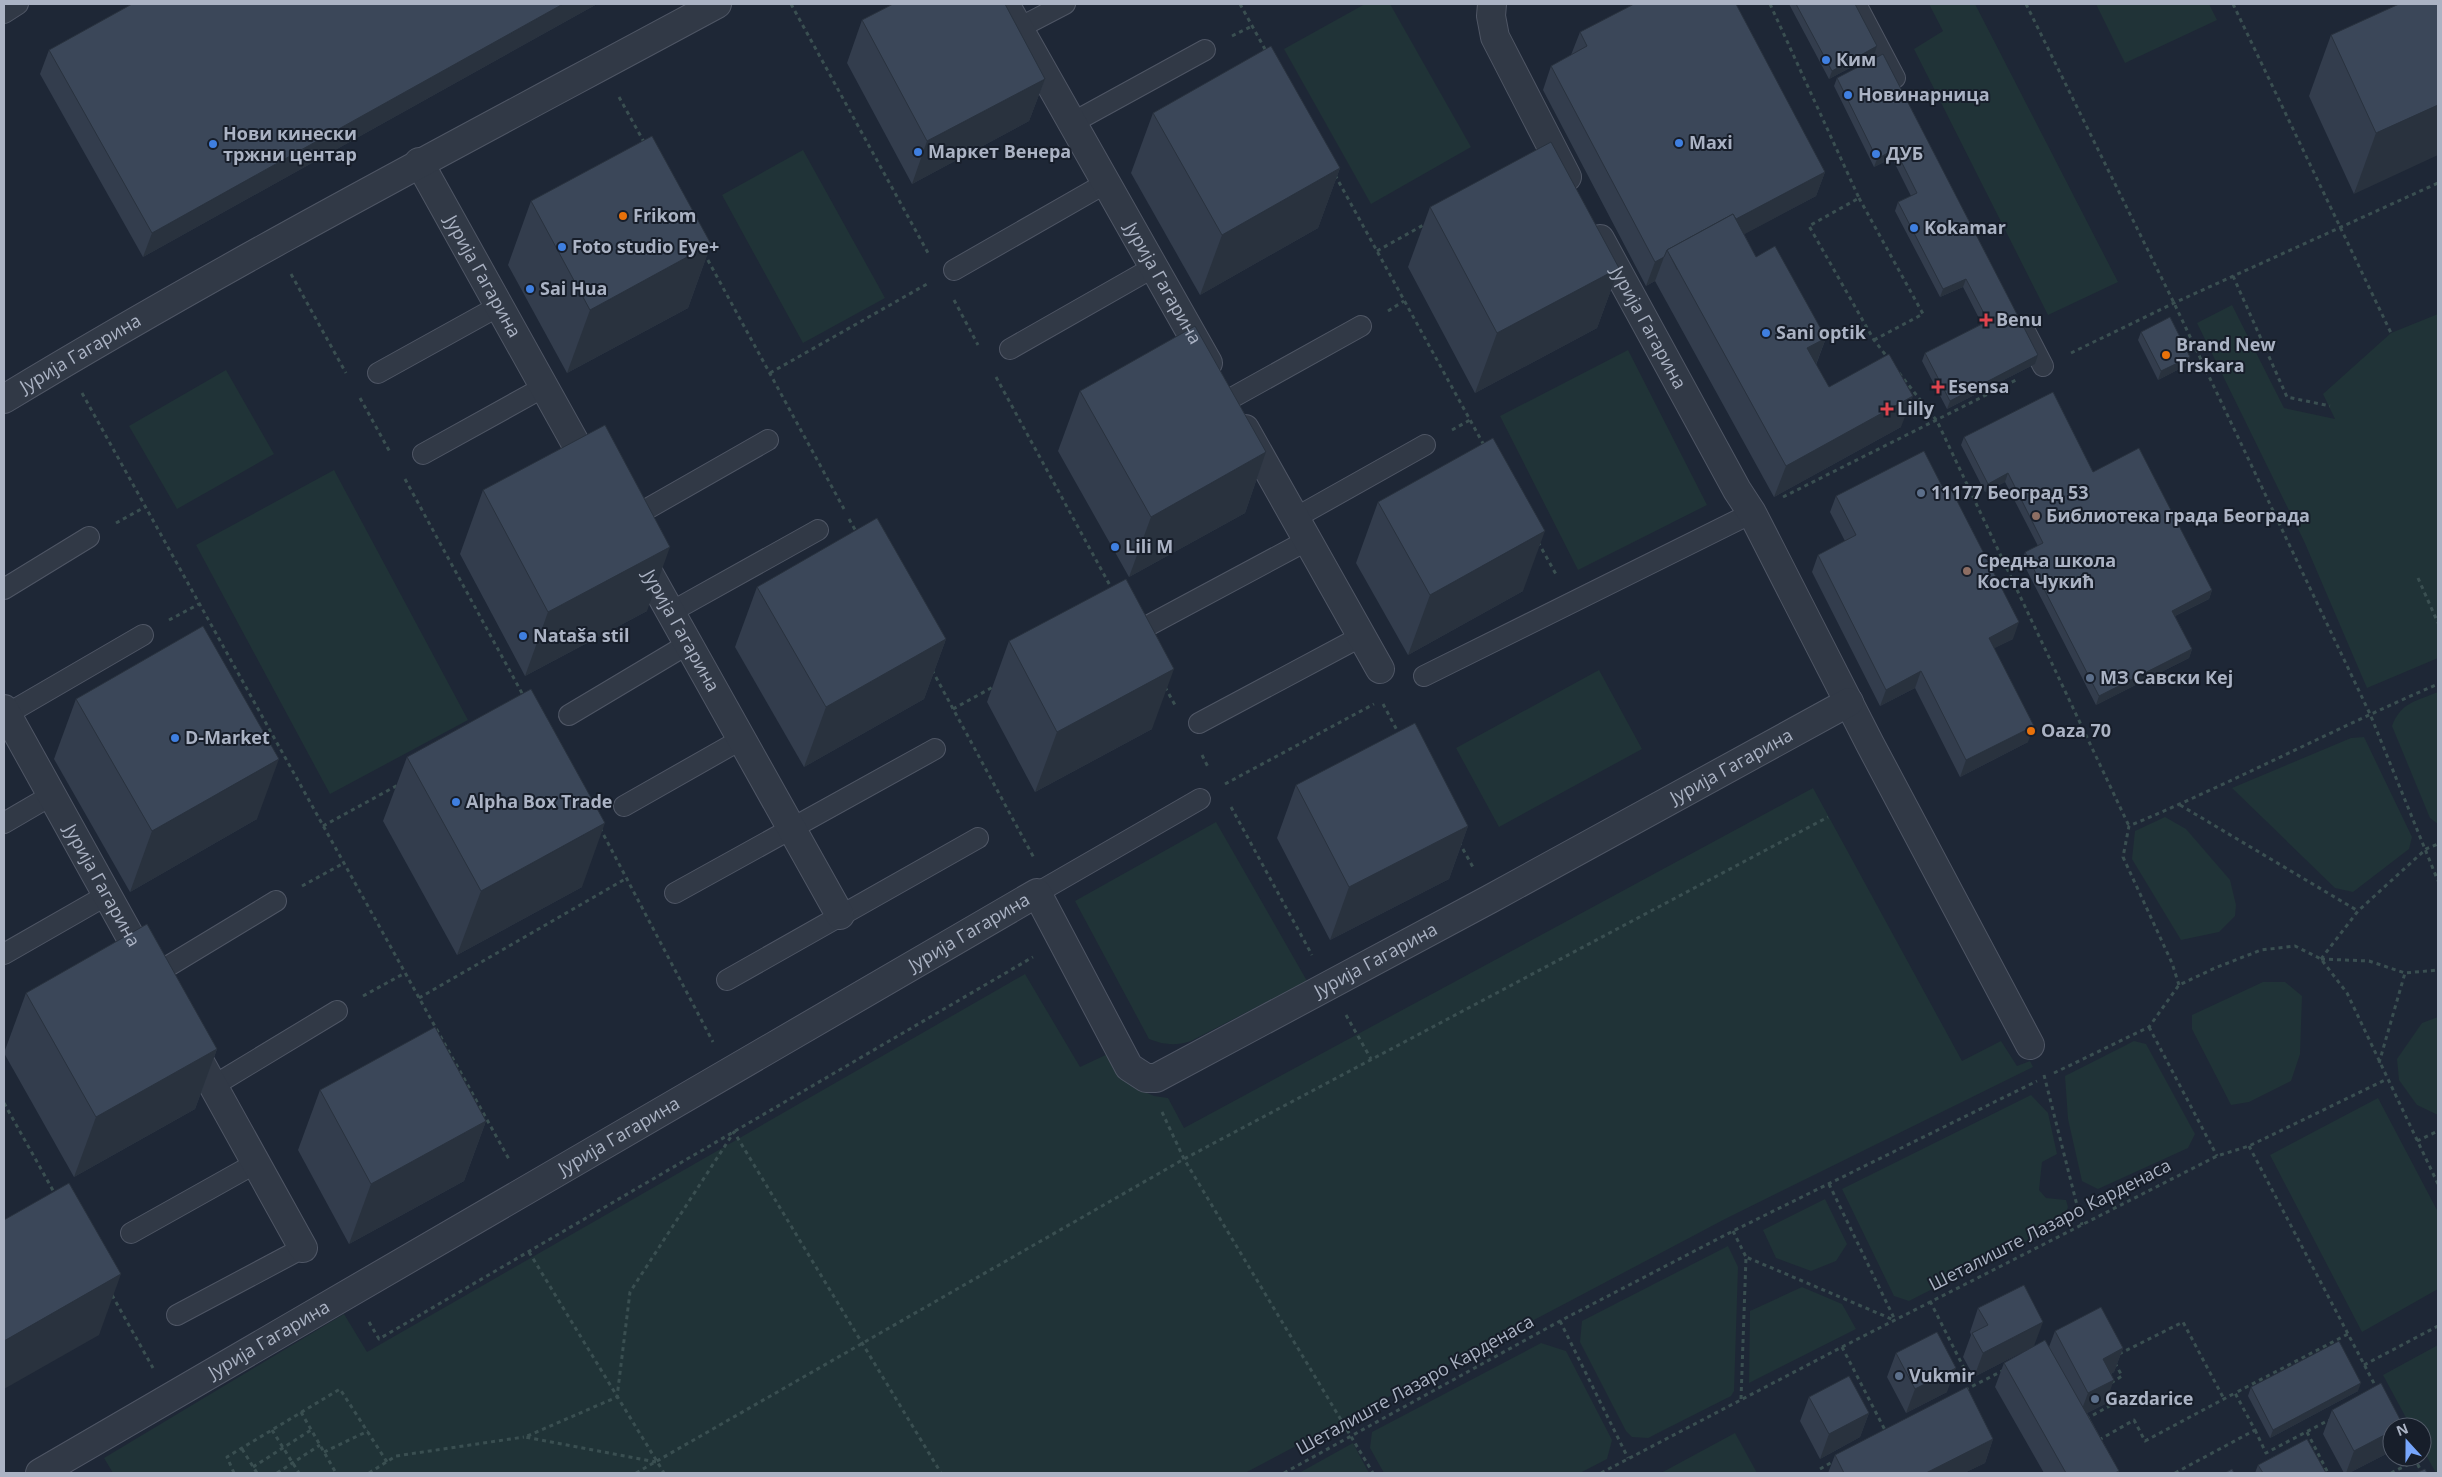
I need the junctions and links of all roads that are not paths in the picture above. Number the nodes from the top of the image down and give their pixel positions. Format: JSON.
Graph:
{"nodes":[{"id":1,"x":18,"y":4,"type":"edge"},
{"id":2,"x":717,"y":4,"type":"edge"},
{"id":3,"x":1005,"y":4,"type":"edge"},
{"id":4,"x":1065,"y":4,"type":"edge"},
{"id":5,"x":1492,"y":4,"type":"edge"},
{"id":6,"x":1856,"y":4,"type":"edge"},
{"id":7,"x":4,"y":13,"type":"edge"},
{"id":8,"x":1019,"y":28,"type":"junction"},
{"id":9,"x":1205,"y":50,"type":"dead end"},
{"id":10,"x":1904,"y":97,"type":"edge"},
{"id":11,"x":1072,"y":123,"type":"junction"},
{"id":12,"x":418,"y":162,"type":"junction"},
{"id":13,"x":1106,"y":183,"type":"junction"},
{"id":14,"x":1154,"y":267,"type":"junction"},
{"id":15,"x":947,"y":273,"type":"road end"},
{"id":16,"x":498,"y":306,"type":"junction"},
{"id":17,"x":2017,"y":314,"type":"edge"},
{"id":18,"x":1361,"y":326,"type":"dead end"},
{"id":19,"x":1010,"y":349,"type":"dead end"},
{"id":20,"x":2044,"y":366,"type":"road end"},
{"id":21,"x":378,"y":373,"type":"dead end"},
{"id":22,"x":544,"y":387,"type":"junction"},
{"id":23,"x":4,"y":399,"type":"edge"},
{"id":24,"x":1228,"y":400,"type":"junction"},
{"id":25,"x":768,"y":440,"type":"dead end"},
{"id":26,"x":1425,"y":445,"type":"dead end"},
{"id":27,"x":424,"y":454,"type":"dead end"},
{"id":28,"x":613,"y":509,"type":"junction"},
{"id":29,"x":1752,"y":513,"type":"junction"},
{"id":30,"x":1301,"y":529,"type":"junction"},
{"id":31,"x":818,"y":530,"type":"dead end"},
{"id":32,"x":89,"y":537,"type":"dead end"},
{"id":33,"x":4,"y":589,"type":"edge"},
{"id":34,"x":670,"y":612,"type":"junction"},
{"id":35,"x":1142,"y":629,"type":"edge"},
{"id":36,"x":143,"y":635,"type":"dead end"},
{"id":37,"x":1362,"y":636,"type":"junction"},
{"id":38,"x":688,"y":644,"type":"junction"},
{"id":39,"x":1380,"y":669,"type":"dead end"},
{"id":40,"x":1424,"y":676,"type":"dead end"},
{"id":41,"x":1848,"y":702,"type":"junction"},
{"id":42,"x":5,"y":711,"type":"edge"},
{"id":43,"x":569,"y":715,"type":"dead end"},
{"id":44,"x":1199,"y":724,"type":"dead end"},
{"id":45,"x":742,"y":739,"type":"junction"},
{"id":46,"x":935,"y":749,"type":"dead end"},
{"id":47,"x":52,"y":795,"type":"junction"},
{"id":48,"x":1200,"y":799,"type":"road end"},
{"id":49,"x":624,"y":806,"type":"dead end"},
{"id":50,"x":4,"y":823,"type":"edge"},
{"id":51,"x":791,"y":828,"type":"junction"},
{"id":52,"x":978,"y":838,"type":"dead end"},
{"id":53,"x":1043,"y":890,"type":"junction"},
{"id":54,"x":675,"y":893,"type":"dead end"},
{"id":55,"x":107,"y":896,"type":"junction"},
{"id":56,"x":276,"y":901,"type":"road end"},
{"id":57,"x":840,"y":915,"type":"junction"},
{"id":58,"x":4,"y":954,"type":"edge"},
{"id":59,"x":152,"y":976,"type":"junction"},
{"id":60,"x":727,"y":980,"type":"dead end"},
{"id":61,"x":337,"y":1011,"type":"road end"},
{"id":62,"x":2030,"y":1046,"type":"dead end"},
{"id":63,"x":213,"y":1086,"type":"junction"},
{"id":64,"x":256,"y":1163,"type":"junction"},
{"id":65,"x":131,"y":1233,"type":"dead end"},
{"id":66,"x":303,"y":1248,"type":"joint"},
{"id":67,"x":177,"y":1315,"type":"dead end"},
{"id":68,"x":48,"y":1471,"type":"edge"}],
"edges":[{"from":1,"to":7,"type":"lane"},
{"from":2,"to":12,"type":"street","name":"Јурија Гагарина"},
{"from":3,"to":8,"type":"street","name":"Јурија Гагарина"},
{"from":4,"to":8,"type":"lane"},
{"from":5,"to":29,"type":"street","name":"Јурија Гагарина"},
{"from":6,"to":10,"type":"lane"},
{"from":8,"to":11,"type":"street","name":"Јурија Гагарина"},
{"from":9,"to":11,"type":"lane"},
{"from":11,"to":13,"type":"street","name":"Јурија Гагарина"},
{"from":12,"to":16,"type":"street","name":"Јурија Гагарина"},
{"from":12,"to":23,"type":"street","name":"Јурија Гагарина"},
{"from":13,"to":14,"type":"street","name":"Јурија Гагарина"},
{"from":13,"to":15,"type":"lane"},
{"from":14,"to":19,"type":"lane"},
{"from":14,"to":24,"type":"street","name":"Јурија Гагарина"},
{"from":16,"to":21,"type":"lane"},
{"from":16,"to":22,"type":"street","name":"Јурија Гагарина"},
{"from":17,"to":20,"type":"lane"},
{"from":18,"to":24,"type":"lane"},
{"from":22,"to":27,"type":"lane"},
{"from":22,"to":28,"type":"street","name":"Јурија Гагарина"},
{"from":24,"to":30,"type":"street","name":"Јурија Гагарина"},
{"from":25,"to":28,"type":"lane"},
{"from":26,"to":30,"type":"lane"},
{"from":28,"to":34,"type":"street","name":"Јурија Гагарина"},
{"from":29,"to":40,"type":"lane"},
{"from":29,"to":41,"type":"street","name":"Јурија Гагарина"},
{"from":30,"to":35,"type":"lane"},
{"from":30,"to":37,"type":"street","name":"Јурија Гагарина"},
{"from":31,"to":34,"type":"lane"},
{"from":32,"to":33,"type":"lane"},
{"from":34,"to":38,"type":"street","name":"Јурија Гагарина"},
{"from":36,"to":42,"type":"lane"},
{"from":37,"to":39,"type":"street","name":"Јурија Гагарина"},
{"from":37,"to":44,"type":"lane"},
{"from":38,"to":43,"type":"lane"},
{"from":38,"to":45,"type":"street","name":"Јурија Гагарина"},
{"from":41,"to":53,"type":"street","name":"Јурија Гагарина"},
{"from":41,"to":62,"type":"street","name":"Јурија Гагарина"},
{"from":42,"to":47,"type":"street","name":"Јурија Гагарина"},
{"from":45,"to":49,"type":"lane"},
{"from":45,"to":51,"type":"street","name":"Јурија Гагарина"},
{"from":46,"to":51,"type":"lane"},
{"from":47,"to":50,"type":"lane"},
{"from":47,"to":55,"type":"street","name":"Јурија Гагарина"},
{"from":48,"to":53,"type":"lane"},
{"from":51,"to":54,"type":"lane"},
{"from":51,"to":57,"type":"street","name":"Јурија Гагарина"},
{"from":52,"to":57,"type":"lane"},
{"from":53,"to":68,"type":"street","name":"Јурија Гагарина"},
{"from":55,"to":58,"type":"lane"},
{"from":55,"to":59,"type":"street","name":"Јурија Гагарина"},
{"from":56,"to":59,"type":"lane"},
{"from":57,"to":60,"type":"lane"},
{"from":59,"to":63,"type":"street","name":"Јурија Гагарина"},
{"from":61,"to":63,"type":"lane"},
{"from":63,"to":64,"type":"street","name":"Јурија Гагарина"},
{"from":64,"to":65,"type":"lane"},
{"from":64,"to":66,"type":"street","name":"Јурија Гагарина"},
{"from":66,"to":67,"type":"lane"}]}
